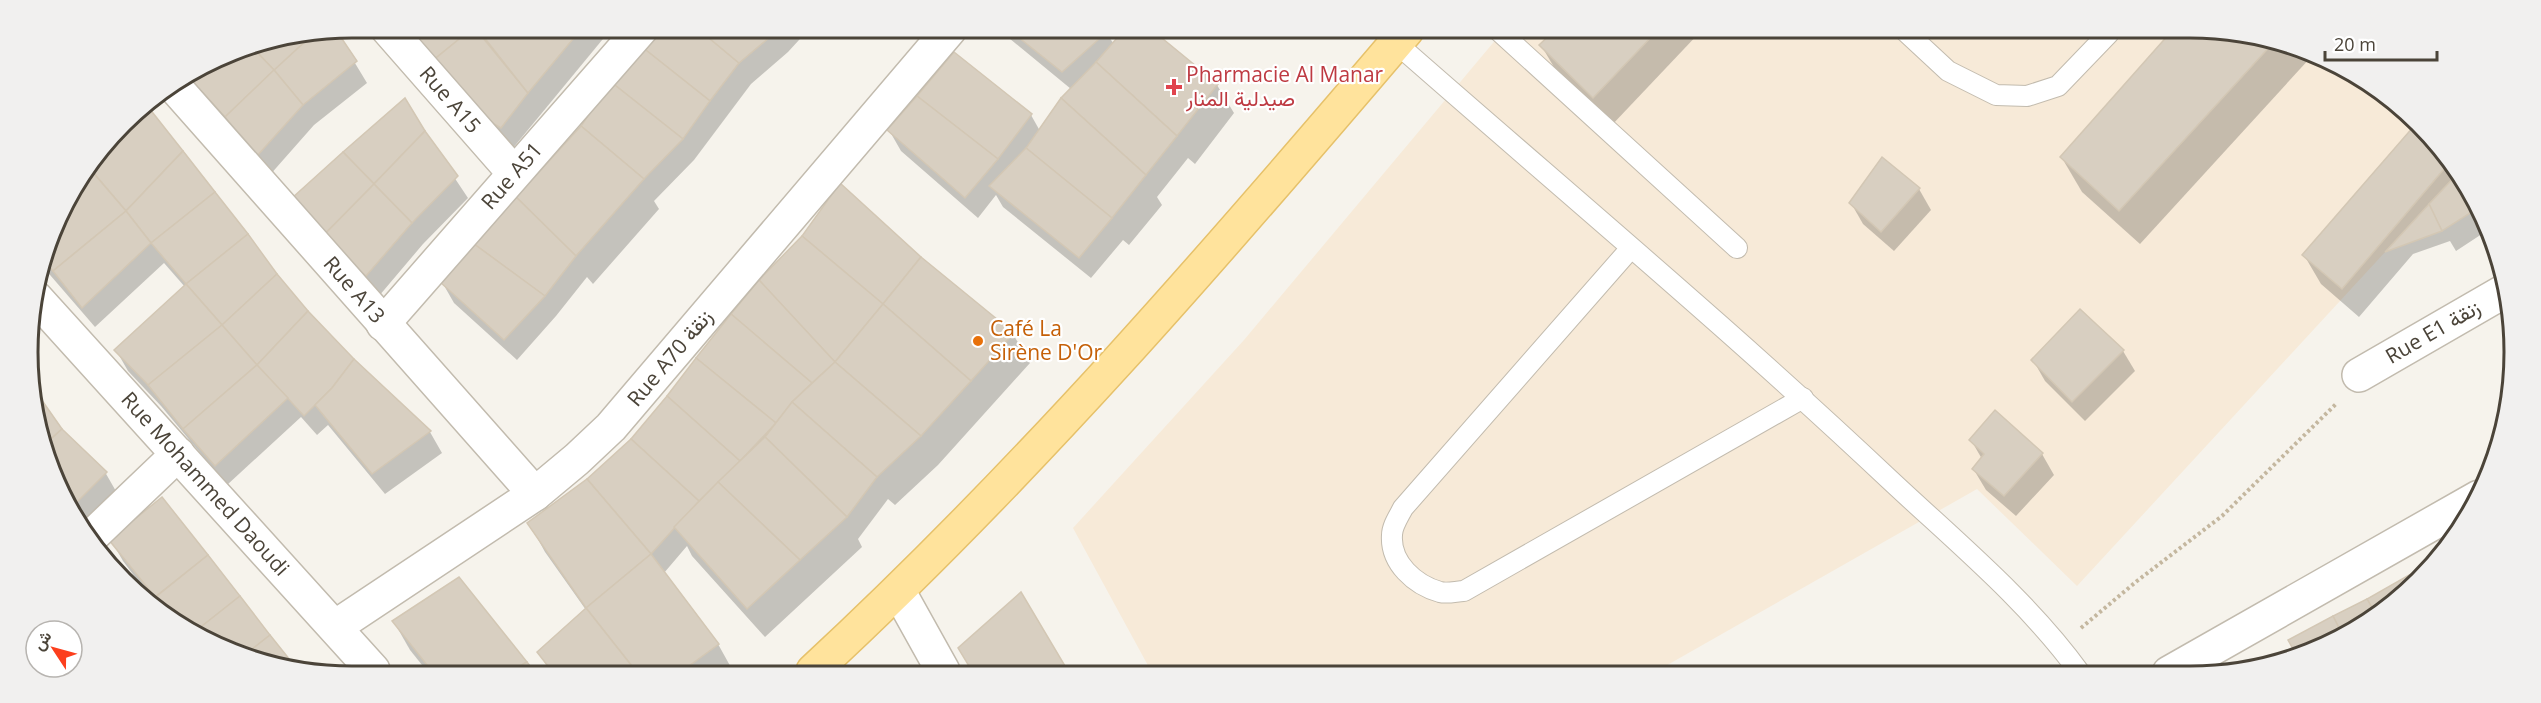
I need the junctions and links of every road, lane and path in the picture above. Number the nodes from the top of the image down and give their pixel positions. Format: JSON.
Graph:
{"nodes":[{"id":1,"x":396,"y":38,"type":"edge"},
{"id":2,"x":633,"y":38,"type":"edge"},
{"id":3,"x":942,"y":38,"type":"edge"},
{"id":4,"x":1401,"y":38,"type":"edge"},
{"id":5,"x":1403,"y":38,"type":"edge"},
{"id":6,"x":1507,"y":38,"type":"edge"},
{"id":7,"x":1912,"y":38,"type":"edge"},
{"id":8,"x":2104,"y":38,"type":"edge"},
{"id":9,"x":177,"y":90,"type":"edge"},
{"id":10,"x":514,"y":173,"type":"junction"},
{"id":11,"x":1737,"y":248,"type":"dead end"},
{"id":12,"x":1631,"y":249,"type":"junction"},
{"id":13,"x":2498,"y":295,"type":"edge"},
{"id":14,"x":41,"y":304,"type":"edge"},
{"id":15,"x":383,"y":324,"type":"junction"},
{"id":16,"x":2359,"y":375,"type":"joint"},
{"id":17,"x":1803,"y":398,"type":"junction"},
{"id":18,"x":178,"y":454,"type":"junction"},
{"id":19,"x":535,"y":494,"type":"junction"},
{"id":20,"x":2462,"y":507,"type":"edge"},
{"id":21,"x":95,"y":533,"type":"edge"},
{"id":22,"x":898,"y":592,"type":"junction"},
{"id":23,"x":335,"y":627,"type":"junction"},
{"id":24,"x":2060,"y":645,"type":"junction"},
{"id":25,"x":370,"y":666,"type":"edge"},
{"id":26,"x":818,"y":666,"type":"edge"},
{"id":27,"x":940,"y":666,"type":"edge"},
{"id":28,"x":2075,"y":666,"type":"edge"},
{"id":29,"x":2181,"y":666,"type":"edge"}],
"edges":[{"from":1,"to":10,"type":"street","name":"Rue A15"},
{"from":2,"to":10,"type":"street","name":"Rue A51"},
{"from":3,"to":19,"type":"street","name":"Rue A70 زنقة"},
{"from":4,"to":22,"type":"main road"},
{"from":5,"to":12,"type":"lane"},
{"from":6,"to":11,"type":"lane"},
{"from":7,"to":8,"type":"lane"},
{"from":9,"to":15,"type":"street","name":"Rue A13"},
{"from":10,"to":15,"type":"street","name":"Rue A51"},
{"from":12,"to":17,"type":"lane"},
{"from":12,"to":17,"type":"lane"},
{"from":13,"to":16,"type":"street","name":"Rue E1 زنقة"},
{"from":14,"to":18,"type":"street","name":"Rue Mohammed Daoudi"},
{"from":15,"to":19,"type":"street","name":"Rue A13"},
{"from":16,"to":24,"type":"path"},
{"from":17,"to":24,"type":"lane"},
{"from":18,"to":21,"type":"street"},
{"from":18,"to":23,"type":"street","name":"Rue Mohammed Daoudi"},
{"from":19,"to":23,"type":"street","name":"Rue A70 زنقة"},
{"from":20,"to":29,"type":"street"},
{"from":22,"to":26,"type":"main road"},
{"from":22,"to":27,"type":"street"},
{"from":23,"to":25,"type":"street","name":"Rue Mohammed Daoudi"},
{"from":24,"to":28,"type":"lane"}]}
